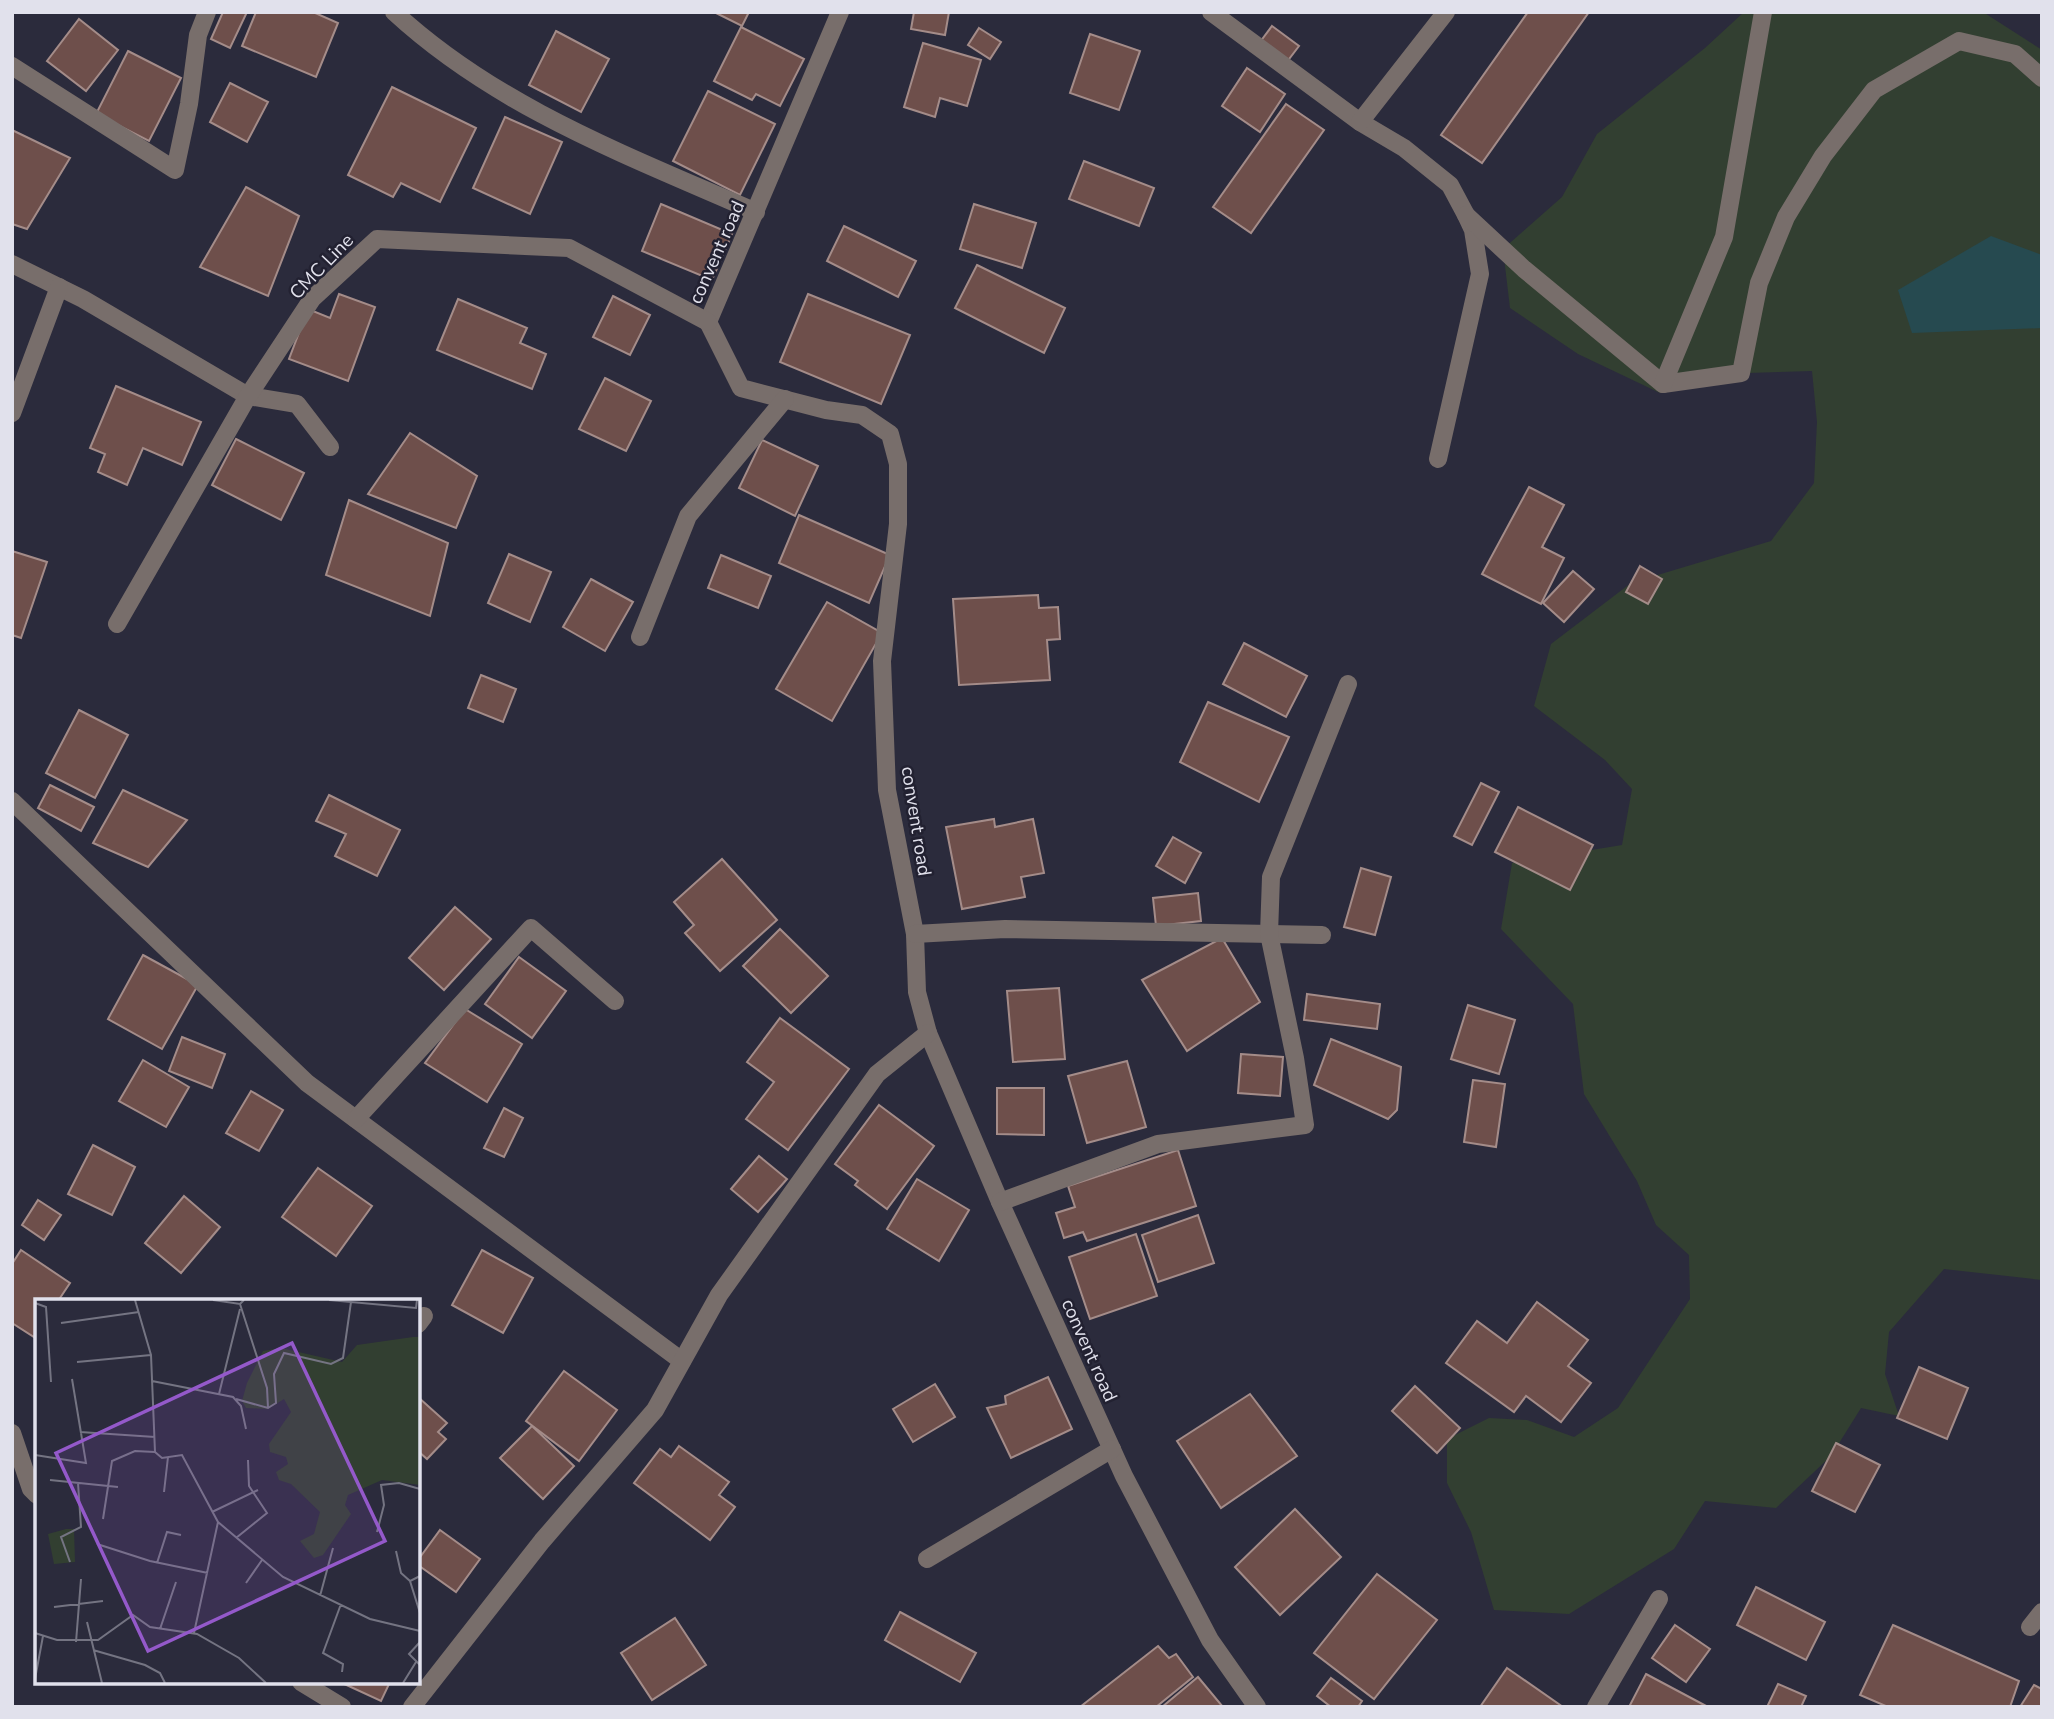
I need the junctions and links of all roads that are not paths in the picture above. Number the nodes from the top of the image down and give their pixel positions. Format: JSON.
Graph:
{"nodes":[{"id":1,"x":206,"y":12,"type":"edge"},
{"id":2,"x":394,"y":12,"type":"edge"},
{"id":3,"x":840,"y":12,"type":"edge"},
{"id":4,"x":1211,"y":12,"type":"edge"},
{"id":5,"x":1447,"y":12,"type":"edge"},
{"id":6,"x":1763,"y":12,"type":"edge"},
{"id":7,"x":12,"y":66,"type":"edge"},
{"id":8,"x":2042,"y":78,"type":"edge"},
{"id":9,"x":1360,"y":122,"type":"junction"},
{"id":10,"x":755,"y":212,"type":"junction"},
{"id":11,"x":1466,"y":215,"type":"junction"},
{"id":12,"x":12,"y":264,"type":"edge"},
{"id":13,"x":59,"y":287,"type":"junction"},
{"id":14,"x":708,"y":322,"type":"junction"},
{"id":15,"x":1663,"y":384,"type":"junction"},
{"id":16,"x":248,"y":396,"type":"junction"},
{"id":17,"x":785,"y":399,"type":"junction"},
{"id":18,"x":12,"y":413,"type":"edge"},
{"id":19,"x":330,"y":447,"type":"dead end"},
{"id":20,"x":1438,"y":459,"type":"dead end"},
{"id":21,"x":117,"y":624,"type":"dead end"},
{"id":22,"x":639,"y":636,"type":"dead end"},
{"id":23,"x":1348,"y":684,"type":"dead end"},
{"id":24,"x":12,"y":801,"type":"edge"},
{"id":25,"x":915,"y":934,"type":"junction"},
{"id":26,"x":1269,"y":934,"type":"junction"},
{"id":27,"x":1322,"y":935,"type":"dead end"},
{"id":28,"x":615,"y":1001,"type":"dead end"},
{"id":29,"x":928,"y":1033,"type":"junction"},
{"id":30,"x":356,"y":1119,"type":"junction"},
{"id":31,"x":1000,"y":1202,"type":"junction"},
{"id":32,"x":682,"y":1361,"type":"junction"},
{"id":33,"x":12,"y":1433,"type":"edge"},
{"id":34,"x":1112,"y":1449,"type":"junction"},
{"id":35,"x":35,"y":1493,"type":"edge"},
{"id":36,"x":927,"y":1559,"type":"dead end"},
{"id":37,"x":1659,"y":1599,"type":"dead end"},
{"id":38,"x":2042,"y":1612,"type":"edge"},
{"id":39,"x":2030,"y":1627,"type":"dead end"},
{"id":40,"x":304,"y":1684,"type":"edge"},
{"id":41,"x":342,"y":1707,"type":"edge"},
{"id":42,"x":412,"y":1707,"type":"edge"},
{"id":43,"x":1257,"y":1707,"type":"edge"},
{"id":44,"x":1596,"y":1707,"type":"edge"}],
"edges":[{"from":1,"to":7,"type":"street"},
{"from":2,"to":10,"type":"street"},
{"from":3,"to":10,"type":"street","name":"convent road"},
{"from":4,"to":9,"type":"street"},
{"from":5,"to":9,"type":"street"},
{"from":6,"to":15,"type":"street"},
{"from":8,"to":15,"type":"street"},
{"from":9,"to":11,"type":"street"},
{"from":10,"to":14,"type":"street","name":"convent road"},
{"from":11,"to":15,"type":"street"},
{"from":11,"to":20,"type":"street"},
{"from":12,"to":13,"type":"street"},
{"from":13,"to":16,"type":"street"},
{"from":13,"to":18,"type":"street"},
{"from":14,"to":16,"type":"street","name":"CMC Line"},
{"from":14,"to":17,"type":"street","name":"convent road"},
{"from":16,"to":19,"type":"street"},
{"from":16,"to":21,"type":"street","name":"CMC Line"},
{"from":17,"to":22,"type":"street"},
{"from":17,"to":25,"type":"street","name":"convent road"},
{"from":23,"to":26,"type":"street"},
{"from":24,"to":30,"type":"street"},
{"from":25,"to":26,"type":"street"},
{"from":25,"to":29,"type":"street","name":"convent road"},
{"from":26,"to":27,"type":"street"},
{"from":26,"to":31,"type":"street"},
{"from":28,"to":30,"type":"street"},
{"from":29,"to":31,"type":"street","name":"convent road"},
{"from":29,"to":32,"type":"street"},
{"from":30,"to":32,"type":"street"},
{"from":31,"to":34,"type":"street","name":"convent road"},
{"from":32,"to":42,"type":"street"},
{"from":33,"to":35,"type":"street"},
{"from":34,"to":36,"type":"street"},
{"from":34,"to":43,"type":"street","name":"convent road"},
{"from":37,"to":44,"type":"street"},
{"from":38,"to":39,"type":"street"},
{"from":40,"to":41,"type":"street"}]}
